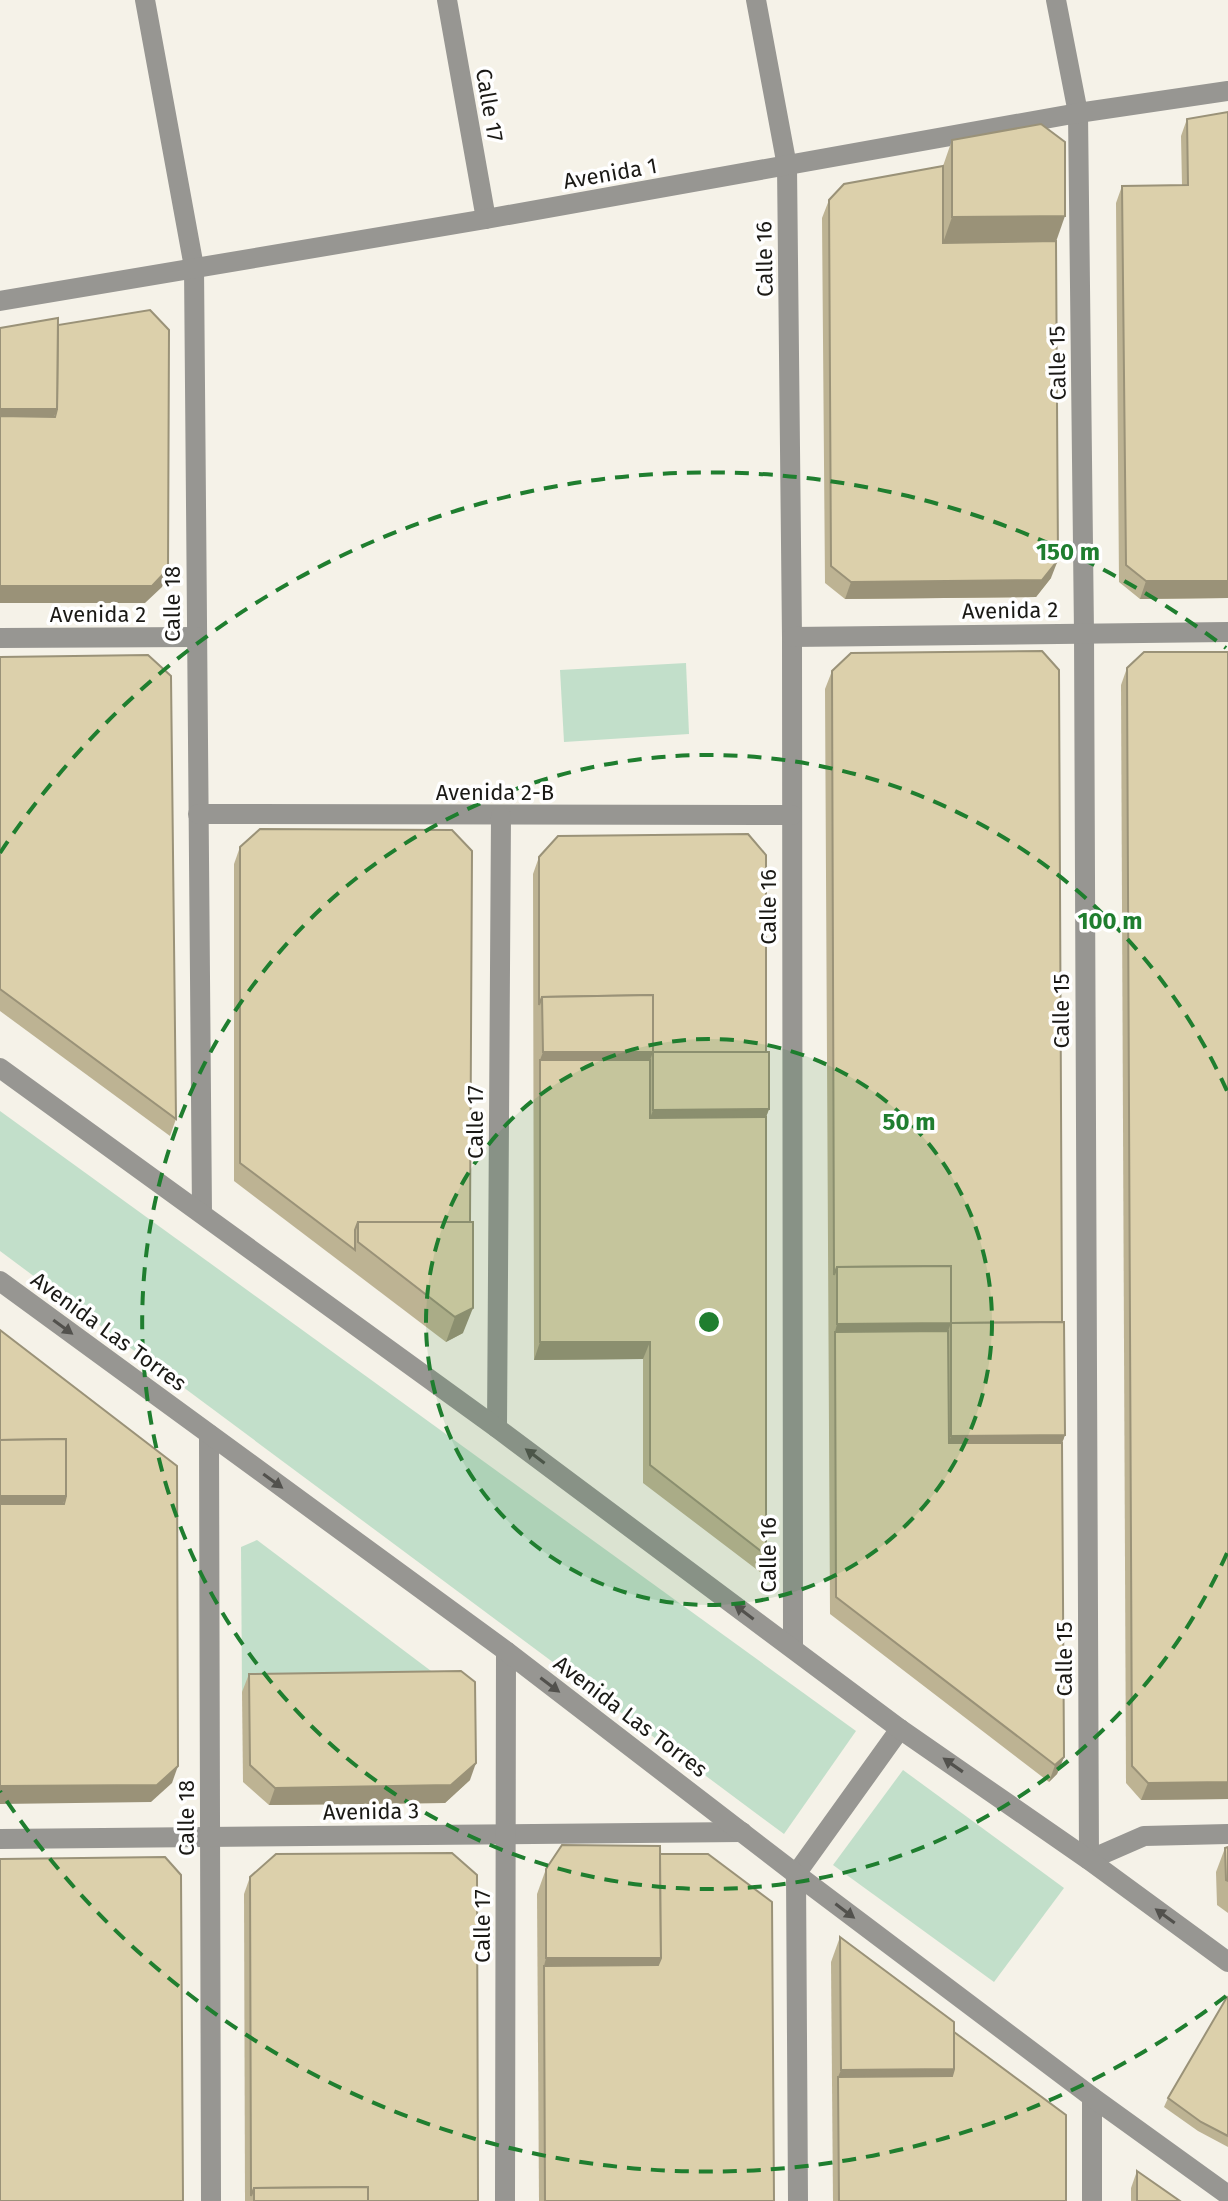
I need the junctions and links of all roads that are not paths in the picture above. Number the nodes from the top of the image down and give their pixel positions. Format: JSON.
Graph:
{"nodes":[{"id":1,"x":145,"y":0,"type":"edge"},
{"id":2,"x":447,"y":0,"type":"edge"},
{"id":3,"x":756,"y":0,"type":"edge"},
{"id":4,"x":1056,"y":0,"type":"edge"},
{"id":5,"x":1228,"y":91,"type":"edge"},
{"id":6,"x":1078,"y":113,"type":"junction"},
{"id":7,"x":787,"y":166,"type":"junction"},
{"id":8,"x":486,"y":219,"type":"junction"},
{"id":9,"x":194,"y":267,"type":"junction"},
{"id":10,"x":0,"y":301,"type":"edge"},
{"id":11,"x":1228,"y":632,"type":"edge"},
{"id":12,"x":1084,"y":633,"type":"junction"},
{"id":13,"x":197,"y":637,"type":"junction"},
{"id":14,"x":792,"y":637,"type":"junction"},
{"id":15,"x":0,"y":638,"type":"edge"},
{"id":16,"x":198,"y":814,"type":"junction"},
{"id":17,"x":792,"y":815,"type":"junction"},
{"id":18,"x":501,"y":816,"type":"junction"},
{"id":19,"x":0,"y":1068,"type":"edge"},
{"id":20,"x":202,"y":1213,"type":"junction"},
{"id":21,"x":0,"y":1281,"type":"edge"},
{"id":22,"x":497,"y":1428,"type":"junction"},
{"id":23,"x":209,"y":1434,"type":"junction"},
{"id":24,"x":793,"y":1648,"type":"junction"},
{"id":25,"x":506,"y":1651,"type":"junction"},
{"id":26,"x":900,"y":1729,"type":"junction"},
{"id":27,"x":742,"y":1832,"type":"junction"},
{"id":28,"x":506,"y":1834,"type":"junction"},
{"id":29,"x":1228,"y":1834,"type":"edge"},
{"id":30,"x":210,"y":1837,"type":"junction"},
{"id":31,"x":0,"y":1839,"type":"edge"},
{"id":32,"x":1089,"y":1860,"type":"junction"},
{"id":33,"x":796,"y":1874,"type":"junction"},
{"id":34,"x":1228,"y":1962,"type":"edge"},
{"id":35,"x":1092,"y":2097,"type":"junction"},
{"id":36,"x":1228,"y":2195,"type":"edge"},
{"id":37,"x":211,"y":2201,"type":"edge"},
{"id":38,"x":505,"y":2201,"type":"edge"},
{"id":39,"x":798,"y":2201,"type":"edge"},
{"id":40,"x":1092,"y":2201,"type":"edge"}],
"edges":[{"from":1,"to":9,"type":"street","name":"Calle 18"},
{"from":2,"to":8,"type":"street","name":"Calle 17"},
{"from":3,"to":7,"type":"street","name":"Calle 16"},
{"from":4,"to":6,"type":"street","name":"Calle 15"},
{"from":5,"to":6,"type":"street","name":"Avenida 1"},
{"from":6,"to":7,"type":"street","name":"Avenida 1"},
{"from":6,"to":12,"type":"street","name":"Calle 15"},
{"from":7,"to":8,"type":"street","name":"Avenida 1"},
{"from":7,"to":14,"type":"street","name":"Calle 16"},
{"from":8,"to":9,"type":"street","name":"Avenida 1"},
{"from":9,"to":10,"type":"street","name":"Avenida 1"},
{"from":9,"to":13,"type":"street","name":"Calle 18"},
{"from":11,"to":12,"type":"street","name":"Avenida 2"},
{"from":12,"to":14,"type":"street","name":"Avenida 2"},
{"from":12,"to":32,"type":"street","name":"Calle 15"},
{"from":13,"to":15,"type":"street","name":"Avenida 2"},
{"from":13,"to":16,"type":"street","name":"Calle 18"},
{"from":14,"to":17,"type":"street","name":"Calle 16"},
{"from":16,"to":18,"type":"street","name":"Avenida 2-B"},
{"from":16,"to":20,"type":"street","name":"Calle 18"},
{"from":17,"to":18,"type":"street","name":"Avenida 2-B"},
{"from":17,"to":24,"type":"street","name":"Calle 16"},
{"from":18,"to":22,"type":"street","name":"Calle 17"},
{"from":19,"to":20,"type":"street"},
{"from":20,"to":22,"type":"street"},
{"from":21,"to":23,"type":"street","name":"Avenida Las Torres","one_way":true},
{"from":24,"to":22,"type":"street","one_way":true},
{"from":23,"to":25,"type":"street","name":"Avenida Las Torres","one_way":true},
{"from":23,"to":30,"type":"street","name":"Calle 18"},
{"from":24,"to":26,"type":"street"},
{"from":25,"to":27,"type":"street","name":"Avenida Las Torres","one_way":true},
{"from":25,"to":28,"type":"street","name":"Calle 17"},
{"from":32,"to":26,"type":"street","one_way":true},
{"from":26,"to":33,"type":"street"},
{"from":27,"to":28,"type":"street","name":"Avenida 3"},
{"from":27,"to":33,"type":"street","name":"Avenida Las Torres"},
{"from":28,"to":30,"type":"street","name":"Avenida 3"},
{"from":28,"to":38,"type":"street","name":"Calle 17"},
{"from":29,"to":32,"type":"street"},
{"from":30,"to":31,"type":"street","name":"Avenida 3"},
{"from":30,"to":37,"type":"street","name":"Calle 18"},
{"from":34,"to":32,"type":"street","one_way":true},
{"from":33,"to":35,"type":"street","name":"Avenida Las Torres","one_way":true},
{"from":33,"to":39,"type":"street"},
{"from":35,"to":36,"type":"street","name":"Avenida Las Torres"},
{"from":35,"to":40,"type":"street"}]}
